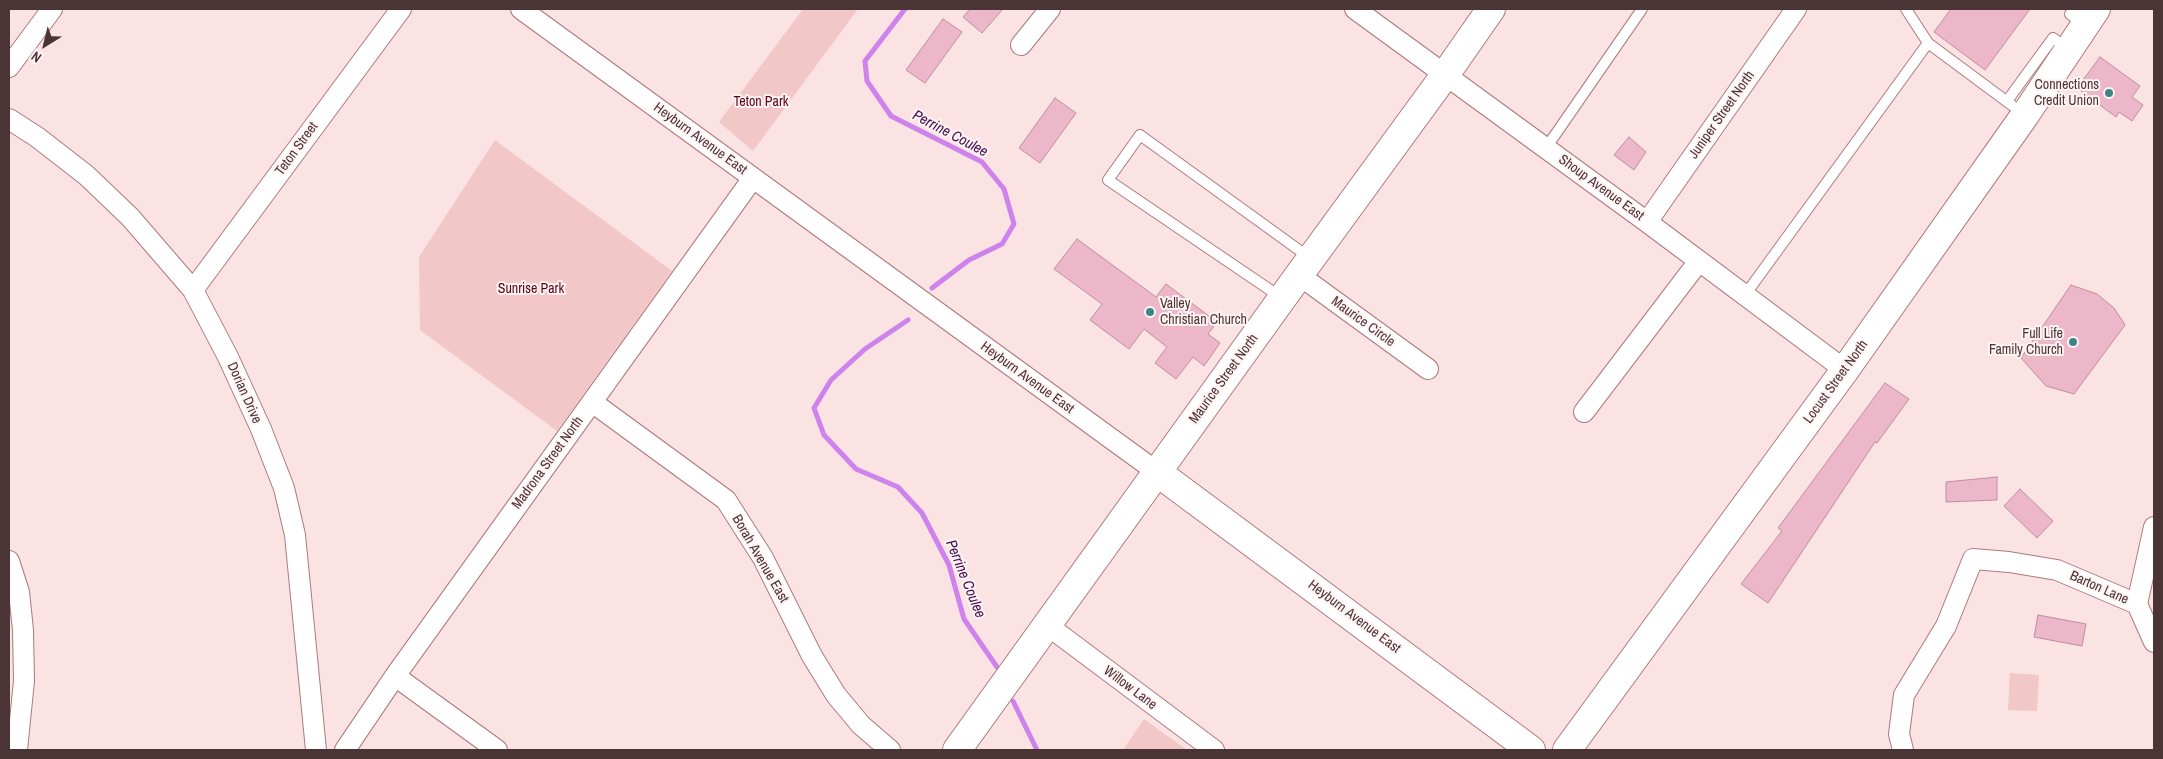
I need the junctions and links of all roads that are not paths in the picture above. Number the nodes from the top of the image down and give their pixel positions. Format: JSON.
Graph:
{"nodes":[{"id":1,"x":52,"y":9,"type":"edge"},
{"id":2,"x":401,"y":9,"type":"edge"},
{"id":3,"x":521,"y":9,"type":"edge"},
{"id":4,"x":1050,"y":9,"type":"edge"},
{"id":5,"x":1355,"y":9,"type":"edge"},
{"id":6,"x":1491,"y":9,"type":"edge"},
{"id":7,"x":1642,"y":9,"type":"edge"},
{"id":8,"x":1796,"y":9,"type":"edge"},
{"id":9,"x":1906,"y":9,"type":"edge"},
{"id":10,"x":2081,"y":14,"type":"edge"},
{"id":11,"x":1928,"y":43,"type":"junction"},
{"id":12,"x":1022,"y":45,"type":"dead end"},
{"id":13,"x":9,"y":68,"type":"edge"},
{"id":14,"x":1446,"y":75,"type":"junction"},
{"id":15,"x":2016,"y":108,"type":"junction"},
{"id":16,"x":9,"y":119,"type":"edge"},
{"id":17,"x":1546,"y":148,"type":"junction"},
{"id":18,"x":753,"y":178,"type":"junction"},
{"id":19,"x":1647,"y":222,"type":"junction"},
{"id":20,"x":1699,"y":261,"type":"junction"},
{"id":21,"x":1305,"y":266,"type":"junction"},
{"id":22,"x":193,"y":290,"type":"junction"},
{"id":23,"x":1745,"y":295,"type":"junction"},
{"id":24,"x":1282,"y":298,"type":"junction"},
{"id":25,"x":1428,"y":369,"type":"dead end"},
{"id":26,"x":1845,"y":370,"type":"junction"},
{"id":27,"x":592,"y":402,"type":"junction"},
{"id":28,"x":1584,"y":412,"type":"dead end"},
{"id":29,"x":1156,"y":472,"type":"junction"},
{"id":30,"x":2154,"y":527,"type":"edge"},
{"id":31,"x":9,"y":561,"type":"edge"},
{"id":32,"x":2137,"y":604,"type":"junction"},
{"id":33,"x":1047,"y":625,"type":"junction"},
{"id":34,"x":2154,"y":642,"type":"edge"},
{"id":35,"x":395,"y":676,"type":"junction"},
{"id":36,"x":17,"y":750,"type":"edge"},
{"id":37,"x":316,"y":750,"type":"edge"},
{"id":38,"x":345,"y":750,"type":"edge"},
{"id":39,"x":497,"y":750,"type":"edge"},
{"id":40,"x":890,"y":750,"type":"edge"},
{"id":41,"x":957,"y":750,"type":"edge"},
{"id":42,"x":1214,"y":750,"type":"edge"},
{"id":43,"x":1531,"y":750,"type":"edge"},
{"id":44,"x":1567,"y":750,"type":"edge"},
{"id":45,"x":1903,"y":750,"type":"edge"}],
"edges":[{"from":1,"to":13,"type":"street"},
{"from":2,"to":22,"type":"street","name":"Teton Street"},
{"from":3,"to":18,"type":"street","name":"Heyburn Avenue East"},
{"from":4,"to":12,"type":"street"},
{"from":5,"to":14,"type":"street","name":"Shoup Avenue East"},
{"from":6,"to":14,"type":"street","name":"Maurice Street North"},
{"from":7,"to":17,"type":"lane"},
{"from":8,"to":19,"type":"street","name":"Juniper Street North"},
{"from":9,"to":11,"type":"lane"},
{"from":10,"to":15,"type":"street","name":"Locust Street North"},
{"from":11,"to":15,"type":"lane"},
{"from":11,"to":23,"type":"lane"},
{"from":14,"to":17,"type":"street","name":"Shoup Avenue East"},
{"from":14,"to":21,"type":"street","name":"Maurice Street North"},
{"from":15,"to":26,"type":"street","name":"Locust Street North"},
{"from":16,"to":22,"type":"street","name":"Dorian Drive"},
{"from":17,"to":19,"type":"street","name":"Shoup Avenue East"},
{"from":18,"to":27,"type":"street","name":"Madrona Street North"},
{"from":18,"to":29,"type":"street","name":"Heyburn Avenue East"},
{"from":19,"to":20,"type":"street","name":"Shoup Avenue East"},
{"from":20,"to":23,"type":"street","name":"Shoup Avenue East"},
{"from":20,"to":28,"type":"street"},
{"from":21,"to":24,"type":"street","name":"Maurice Street North"},
{"from":21,"to":24,"type":"lane"},
{"from":21,"to":25,"type":"street","name":"Maurice Circle"},
{"from":22,"to":37,"type":"street","name":"Dorian Drive"},
{"from":23,"to":26,"type":"street","name":"Shoup Avenue East"},
{"from":24,"to":29,"type":"street","name":"Maurice Street North"},
{"from":26,"to":44,"type":"street","name":"Locust Street North"},
{"from":27,"to":35,"type":"street","name":"Madrona Street North"},
{"from":27,"to":40,"type":"street","name":"Borah Avenue East"},
{"from":29,"to":33,"type":"street","name":"Maurice Street North"},
{"from":29,"to":43,"type":"street","name":"Heyburn Avenue East"},
{"from":30,"to":32,"type":"street"},
{"from":31,"to":36,"type":"street"},
{"from":32,"to":34,"type":"street","name":"Barton Lane"},
{"from":32,"to":45,"type":"street","name":"Barton Lane"},
{"from":33,"to":41,"type":"street","name":"Maurice Street North"},
{"from":33,"to":42,"type":"street","name":"Willow Lane"},
{"from":35,"to":38,"type":"street","name":"Madrona Street North"},
{"from":35,"to":39,"type":"street"}]}
